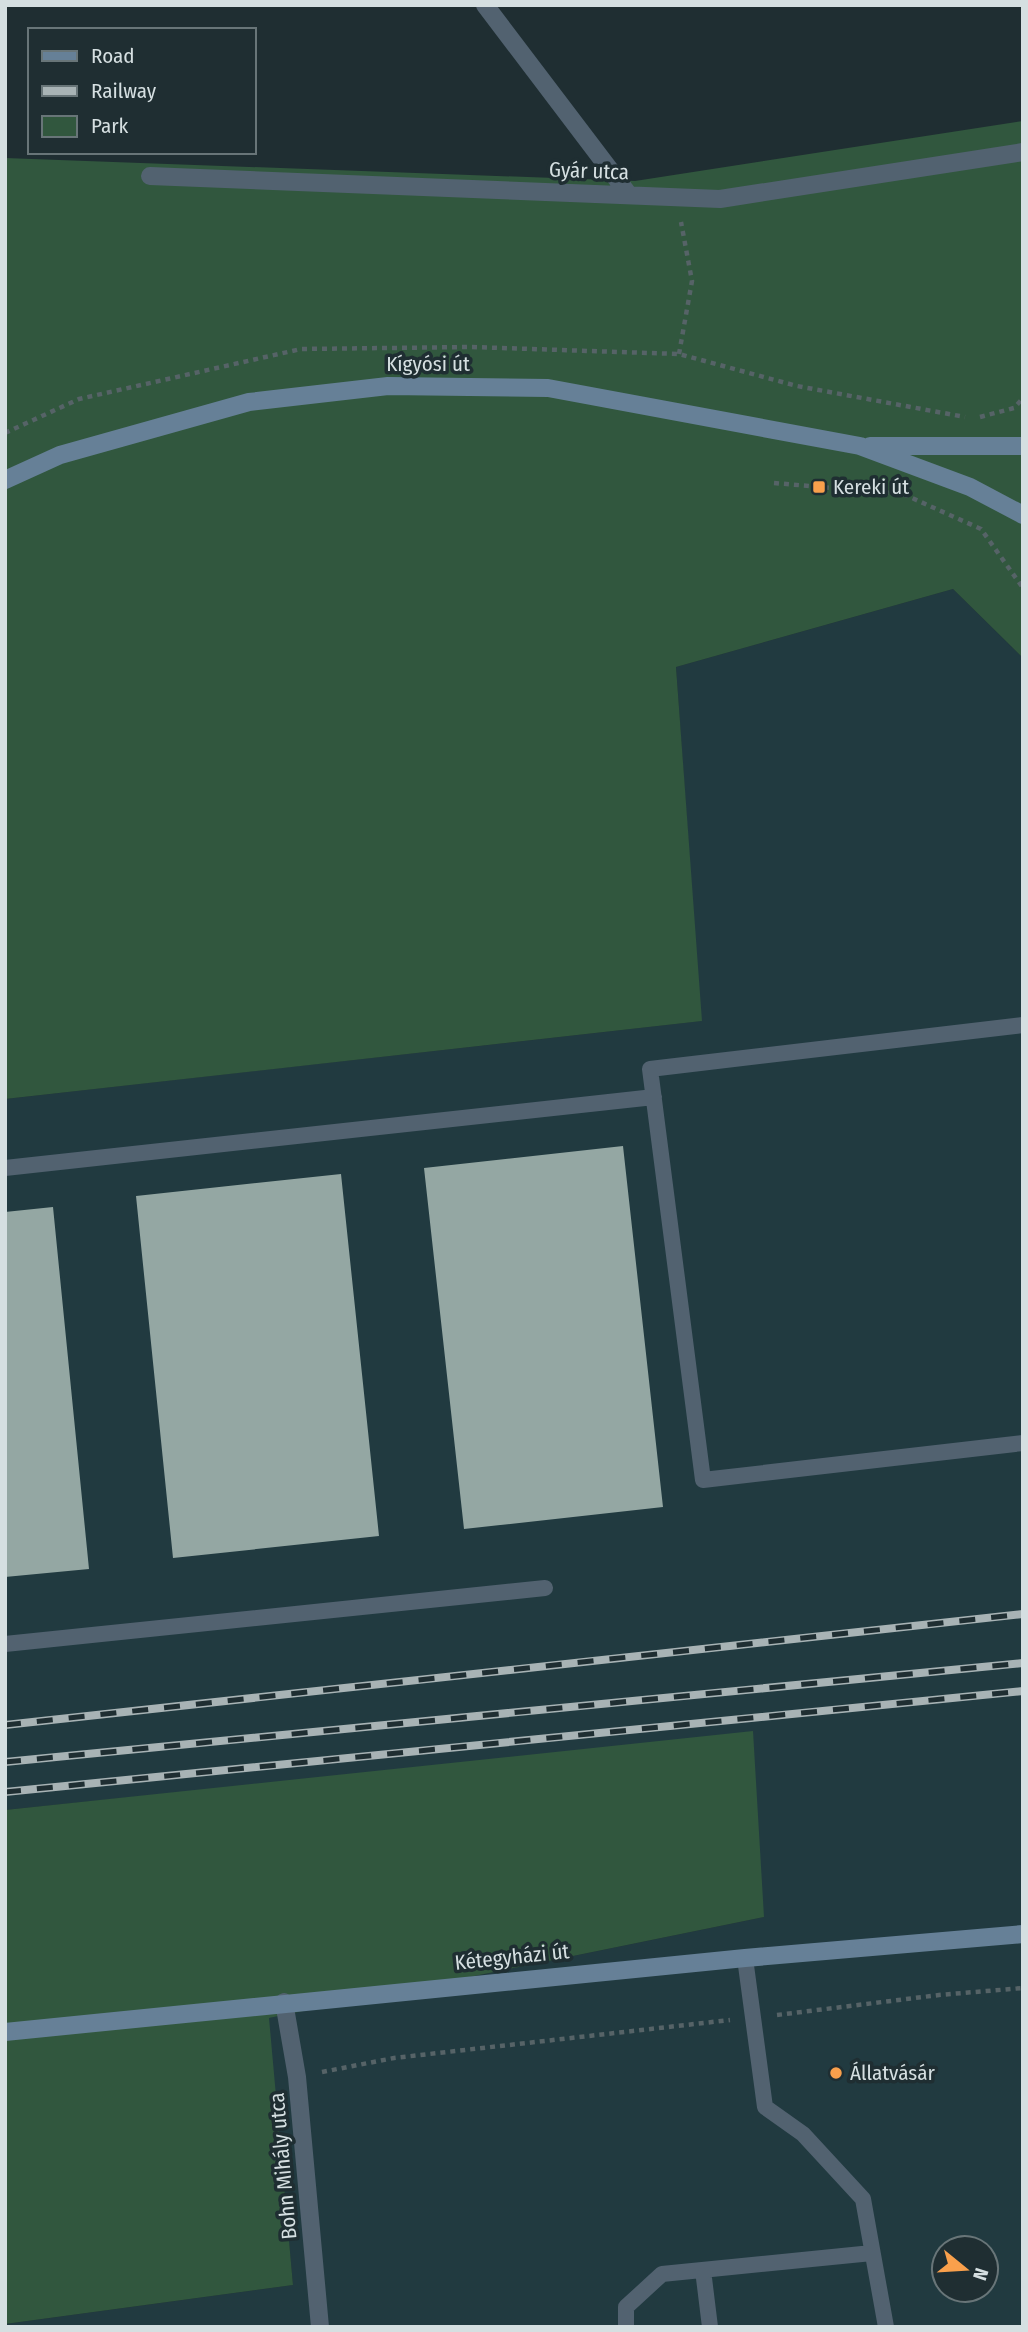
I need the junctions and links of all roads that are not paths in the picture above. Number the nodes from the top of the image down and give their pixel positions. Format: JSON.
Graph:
{"nodes":[{"id":1,"x":485,"y":5,"type":"edge"},
{"id":2,"x":1023,"y":152,"type":"edge"},
{"id":3,"x":150,"y":176,"type":"dead end"},
{"id":4,"x":629,"y":195,"type":"junction"},
{"id":5,"x":860,"y":446,"type":"junction"},
{"id":6,"x":1023,"y":446,"type":"edge"},
{"id":7,"x":5,"y":480,"type":"edge"},
{"id":8,"x":1023,"y":515,"type":"edge"},
{"id":9,"x":1023,"y":1025,"type":"edge"},
{"id":10,"x":654,"y":1097,"type":"junction"},
{"id":11,"x":5,"y":1168,"type":"edge"},
{"id":12,"x":1023,"y":1443,"type":"edge"},
{"id":13,"x":545,"y":1588,"type":"dead end"},
{"id":14,"x":5,"y":1644,"type":"edge"},
{"id":15,"x":1023,"y":1934,"type":"edge"},
{"id":16,"x":745,"y":1958,"type":"junction"},
{"id":17,"x":284,"y":2002,"type":"junction"},
{"id":18,"x":5,"y":2032,"type":"edge"},
{"id":19,"x":872,"y":2253,"type":"junction"},
{"id":20,"x":702,"y":2270,"type":"junction"},
{"id":21,"x":320,"y":2327,"type":"edge"},
{"id":22,"x":626,"y":2327,"type":"edge"},
{"id":23,"x":710,"y":2327,"type":"edge"},
{"id":24,"x":886,"y":2327,"type":"edge"}],
"edges":[{"from":1,"to":4,"type":"street"},
{"from":2,"to":4,"type":"street","name":"Gyár utca"},
{"from":3,"to":4,"type":"street","name":"Gyár utca"},
{"from":5,"to":6,"type":"main road","name":"Kígyósi út"},
{"from":5,"to":7,"type":"main road","name":"Kígyósi út"},
{"from":5,"to":8,"type":"main road","name":"Kígyósi út"},
{"from":9,"to":10,"type":"lane"},
{"from":10,"to":11,"type":"lane"},
{"from":10,"to":12,"type":"lane"},
{"from":13,"to":14,"type":"lane"},
{"from":15,"to":16,"type":"main road","name":"Kétegyházi út"},
{"from":16,"to":17,"type":"main road","name":"Kétegyházi út"},
{"from":16,"to":19,"type":"lane"},
{"from":17,"to":18,"type":"main road","name":"Kétegyházi út"},
{"from":17,"to":21,"type":"street","name":"Bohn Mihály utca"},
{"from":19,"to":20,"type":"lane"},
{"from":19,"to":24,"type":"lane"},
{"from":20,"to":22,"type":"lane"},
{"from":20,"to":23,"type":"lane"}]}
